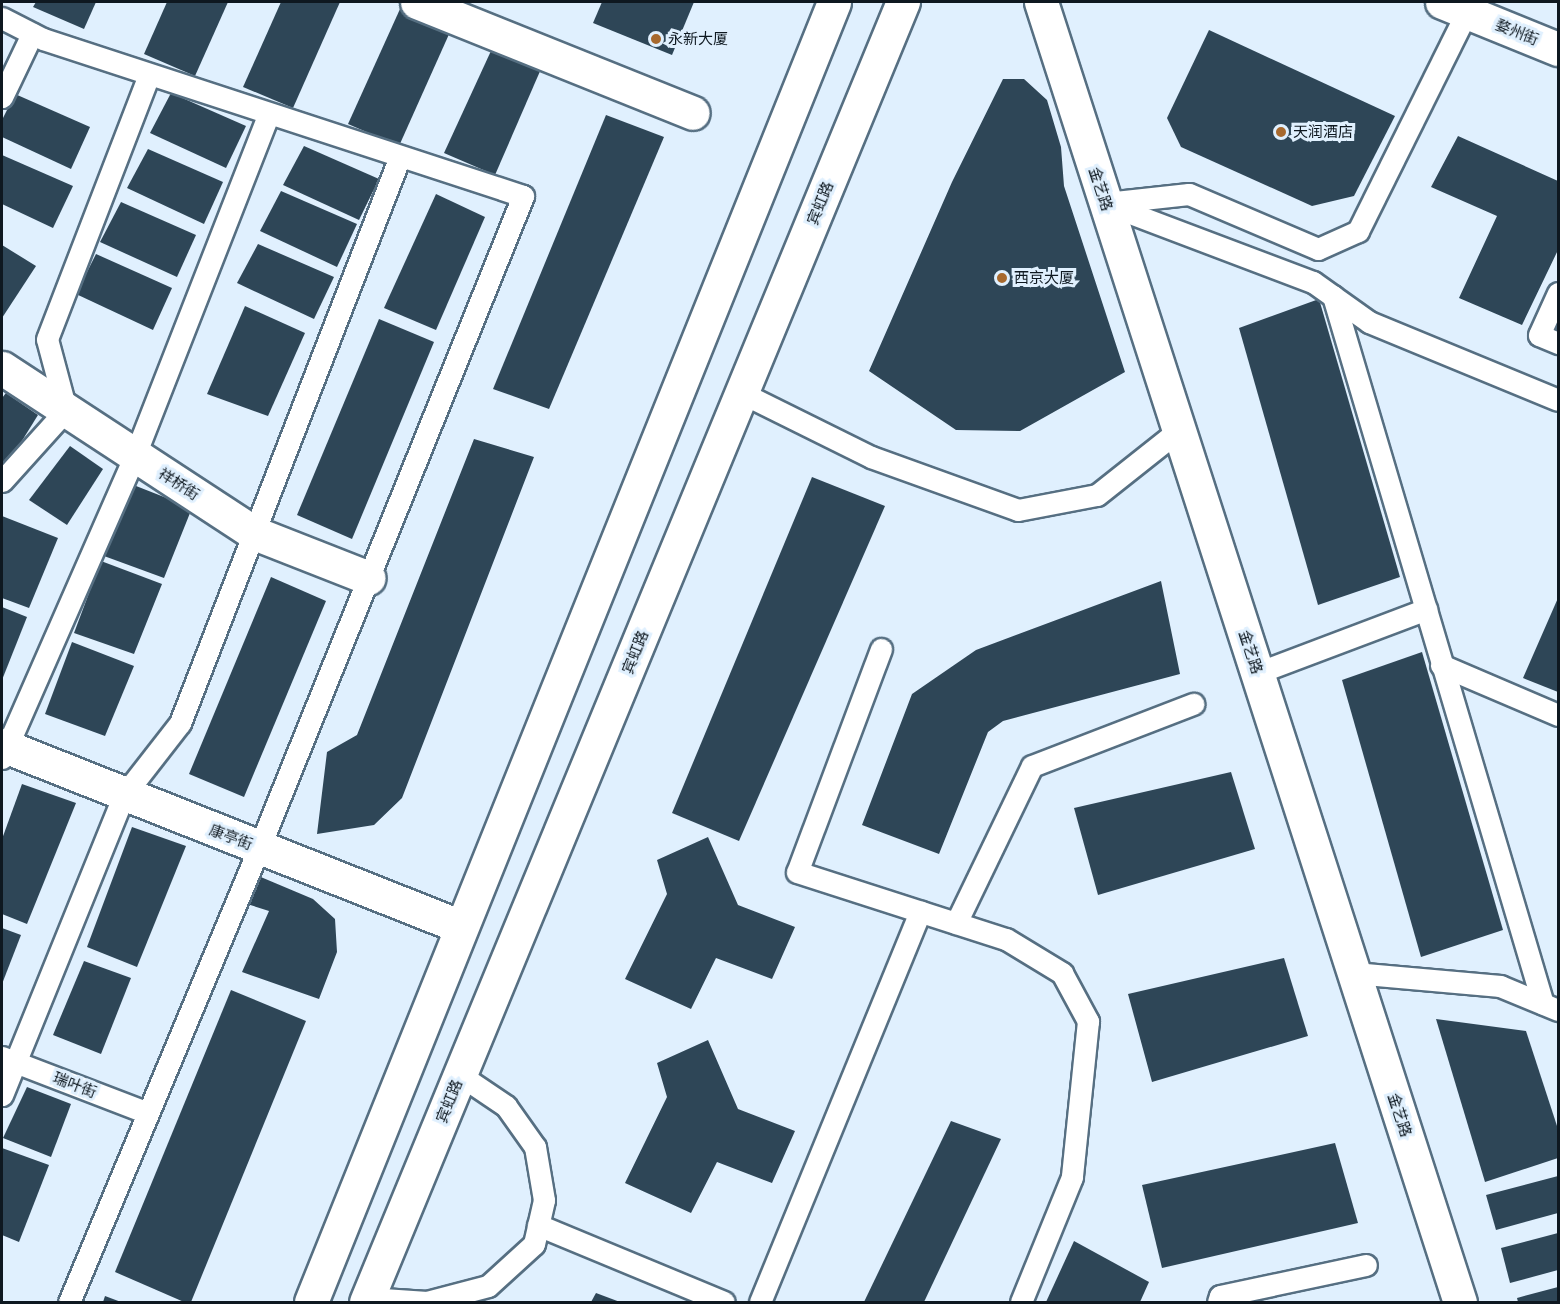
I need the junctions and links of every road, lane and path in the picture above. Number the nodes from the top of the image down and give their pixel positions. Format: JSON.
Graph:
{"nodes":[{"id":1,"x":417,"y":2,"type":"edge"},
{"id":2,"x":834,"y":2,"type":"edge"},
{"id":3,"x":903,"y":2,"type":"edge"},
{"id":4,"x":1041,"y":2,"type":"edge"},
{"id":5,"x":1454,"y":7,"type":"edge"},
{"id":6,"x":2,"y":18,"type":"edge"},
{"id":7,"x":33,"y":34,"type":"junction"},
{"id":8,"x":1558,"y":49,"type":"edge"},
{"id":9,"x":149,"y":75,"type":"junction"},
{"id":10,"x":2,"y":98,"type":"edge"},
{"id":11,"x":693,"y":113,"type":"dead end"},
{"id":12,"x":268,"y":115,"type":"junction"},
{"id":13,"x":399,"y":159,"type":"junction"},
{"id":14,"x":1106,"y":204,"type":"junction"},
{"id":15,"x":1558,"y":293,"type":"edge"},
{"id":16,"x":1333,"y":296,"type":"junction"},
{"id":17,"x":1558,"y":343,"type":"edge"},
{"id":18,"x":2,"y":368,"type":"edge"},
{"id":19,"x":742,"y":393,"type":"junction"},
{"id":20,"x":1558,"y":400,"type":"edge"},
{"id":21,"x":66,"y":410,"type":"junction"},
{"id":22,"x":1179,"y":430,"type":"junction"},
{"id":23,"x":135,"y":455,"type":"junction"},
{"id":24,"x":2,"y":481,"type":"edge"},
{"id":25,"x":254,"y":533,"type":"junction"},
{"id":26,"x":369,"y":578,"type":"junction"},
{"id":27,"x":1426,"y":609,"type":"junction"},
{"id":28,"x":881,"y":649,"type":"dead end"},
{"id":29,"x":1441,"y":665,"type":"junction"},
{"id":30,"x":1257,"y":673,"type":"junction"},
{"id":31,"x":1193,"y":704,"type":"dead end"},
{"id":32,"x":1558,"y":715,"type":"edge"},
{"id":33,"x":3,"y":750,"type":"edge"},
{"id":34,"x":124,"y":795,"type":"junction"},
{"id":35,"x":259,"y":848,"type":"junction"},
{"id":36,"x":920,"y":912,"type":"junction"},
{"id":37,"x":956,"y":923,"type":"junction"},
{"id":38,"x":461,"y":927,"type":"junction"},
{"id":39,"x":1354,"y":973,"type":"junction"},
{"id":40,"x":1551,"y":1007,"type":"edge"},
{"id":41,"x":8,"y":1059,"type":"edge"},
{"id":42,"x":460,"y":1075,"type":"junction"},
{"id":43,"x":2,"y":1095,"type":"edge"},
{"id":44,"x":148,"y":1113,"type":"junction"},
{"id":45,"x":538,"y":1225,"type":"junction"},
{"id":46,"x":1366,"y":1265,"type":"dead end"},
{"id":47,"x":367,"y":1300,"type":"edge"},
{"id":48,"x":69,"y":1302,"type":"edge"},
{"id":49,"x":310,"y":1302,"type":"edge"},
{"id":50,"x":724,"y":1302,"type":"edge"},
{"id":51,"x":760,"y":1302,"type":"edge"},
{"id":52,"x":1021,"y":1302,"type":"edge"},
{"id":53,"x":1218,"y":1302,"type":"edge"},
{"id":54,"x":1460,"y":1302,"type":"edge"}],
"edges":[{"from":1,"to":11,"type":"main road"},
{"from":2,"to":38,"type":"main road"},
{"from":3,"to":19,"type":"main road","name":"宾虹路"},
{"from":4,"to":14,"type":"main road","name":"金艺路"},
{"from":5,"to":8,"type":"main road","name":"婺州街"},
{"from":5,"to":14,"type":"lane"},
{"from":6,"to":7,"type":"lane"},
{"from":7,"to":9,"type":"lane"},
{"from":7,"to":10,"type":"lane"},
{"from":9,"to":12,"type":"lane"},
{"from":9,"to":21,"type":"lane"},
{"from":12,"to":13,"type":"lane"},
{"from":12,"to":23,"type":"lane"},
{"from":13,"to":25,"type":"lane"},
{"from":13,"to":26,"type":"lane"},
{"from":14,"to":16,"type":"lane"},
{"from":14,"to":22,"type":"main road","name":"金艺路"},
{"from":15,"to":17,"type":"lane"},
{"from":16,"to":20,"type":"lane"},
{"from":16,"to":27,"type":"lane"},
{"from":18,"to":21,"type":"main road","name":"祥桥街"},
{"from":19,"to":22,"type":"lane"},
{"from":19,"to":42,"type":"main road","name":"宾虹路"},
{"from":21,"to":23,"type":"main road","name":"祥桥街"},
{"from":21,"to":24,"type":"lane"},
{"from":22,"to":30,"type":"main road","name":"金艺路"},
{"from":23,"to":25,"type":"main road","name":"祥桥街"},
{"from":23,"to":33,"type":"lane"},
{"from":25,"to":26,"type":"main road","name":"祥桥街"},
{"from":25,"to":34,"type":"lane"},
{"from":26,"to":35,"type":"lane"},
{"from":27,"to":29,"type":"lane"},
{"from":27,"to":30,"type":"lane"},
{"from":28,"to":36,"type":"lane"},
{"from":29,"to":32,"type":"lane"},
{"from":29,"to":40,"type":"lane"},
{"from":30,"to":39,"type":"main road","name":"金艺路"},
{"from":31,"to":37,"type":"lane"},
{"from":33,"to":34,"type":"main road","name":"康亭街"},
{"from":34,"to":35,"type":"main road","name":"康亭街"},
{"from":34,"to":41,"type":"lane"},
{"from":35,"to":38,"type":"main road","name":"康亭街"},
{"from":35,"to":44,"type":"lane"},
{"from":36,"to":37,"type":"lane"},
{"from":36,"to":51,"type":"lane"},
{"from":37,"to":52,"type":"lane"},
{"from":38,"to":49,"type":"main road"},
{"from":39,"to":40,"type":"lane"},
{"from":39,"to":54,"type":"main road","name":"金艺路"},
{"from":41,"to":43,"type":"lane"},
{"from":41,"to":44,"type":"lane","name":"瑞叶街"},
{"from":42,"to":45,"type":"lane"},
{"from":42,"to":47,"type":"main road","name":"宾虹路"},
{"from":44,"to":48,"type":"lane"},
{"from":45,"to":47,"type":"lane"},
{"from":45,"to":50,"type":"lane"},
{"from":46,"to":53,"type":"lane"}]}
